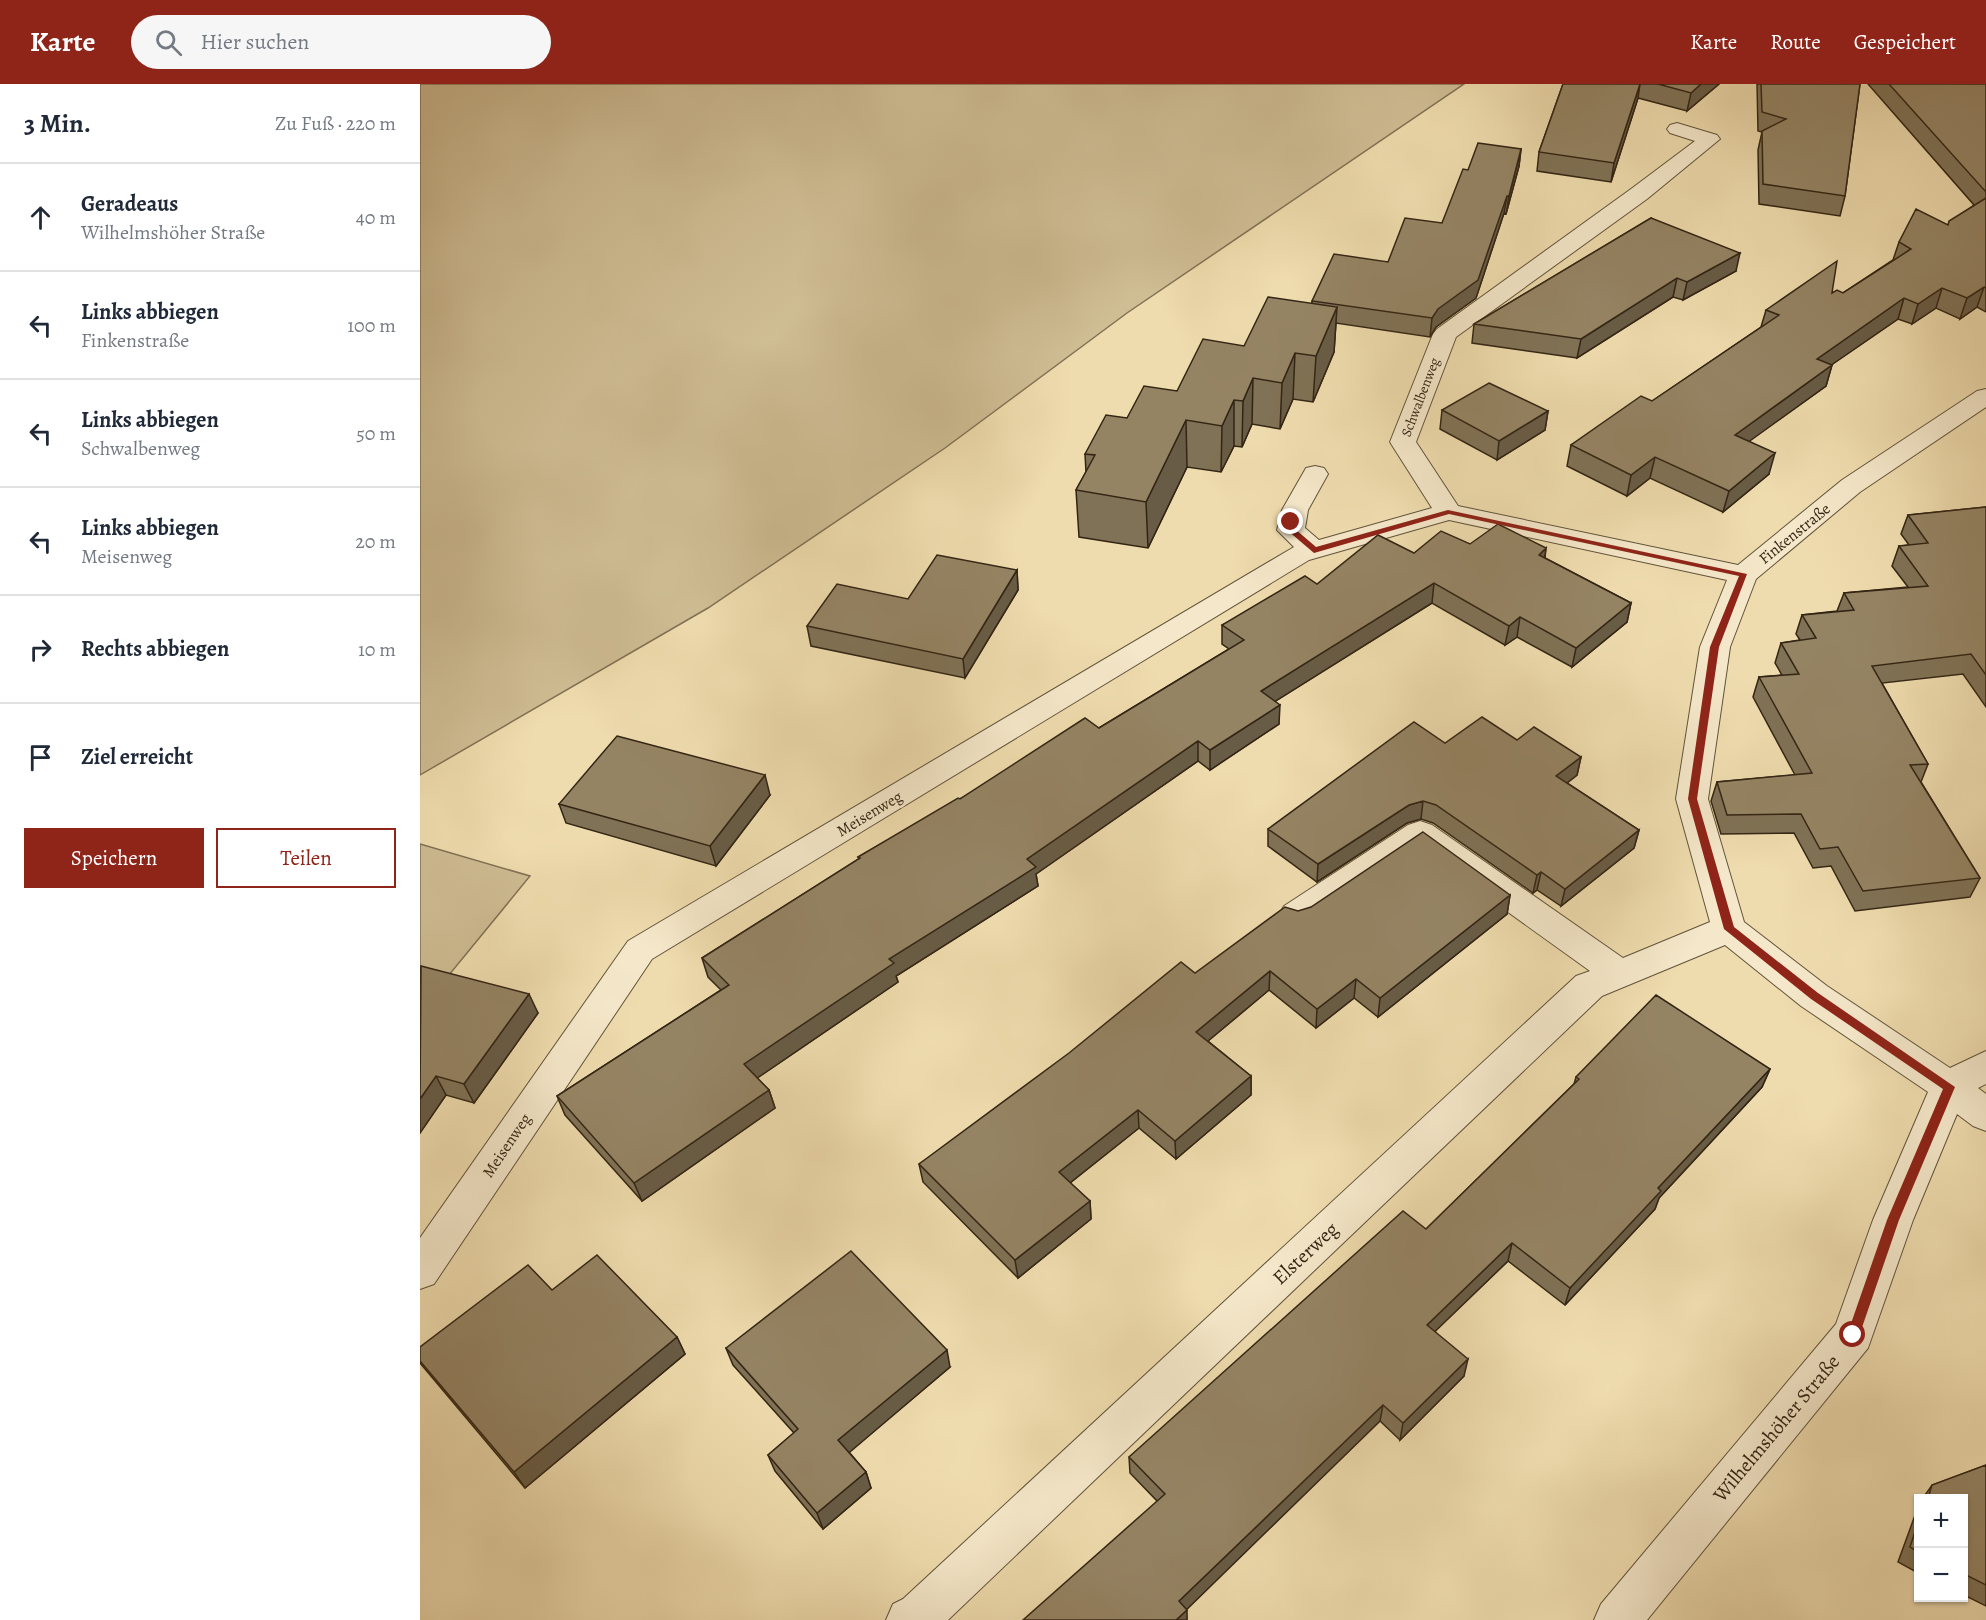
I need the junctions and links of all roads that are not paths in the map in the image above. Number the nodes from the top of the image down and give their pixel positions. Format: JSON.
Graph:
{"nodes":[{"id":1,"x":1677,"y":129,"type":"dead end"},
{"id":2,"x":1986,"y":396,"type":"edge"},
{"id":3,"x":1315,"y":474,"type":"dead end"},
{"id":4,"x":1448,"y":512,"type":"junction"},
{"id":5,"x":1314,"y":550,"type":"junction"},
{"id":6,"x":1743,"y":574,"type":"junction"},
{"id":7,"x":1296,"y":915,"type":"edge"},
{"id":8,"x":1729,"y":929,"type":"junction"},
{"id":9,"x":1620,"y":974,"type":"junction"},
{"id":10,"x":1986,"y":1066,"type":"edge"},
{"id":11,"x":1949,"y":1087,"type":"junction"},
{"id":12,"x":1986,"y":1115,"type":"edge"},
{"id":13,"x":420,"y":1271,"type":"edge"},
{"id":14,"x":909,"y":1620,"type":"edge"},
{"id":15,"x":1617,"y":1620,"type":"edge"}],
"edges":[{"from":1,"to":4,"type":"street","name":"Schwalbenweg"},
{"from":2,"to":6,"type":"street","name":"Finkenstraße"},
{"from":3,"to":5,"type":"street"},
{"from":4,"to":5,"type":"street","name":"Meisenweg"},
{"from":4,"to":6,"type":"street"},
{"from":5,"to":13,"type":"street","name":"Meisenweg"},
{"from":6,"to":8,"type":"street","name":"Finkenstraße"},
{"from":7,"to":9,"type":"street"},
{"from":8,"to":9,"type":"street","name":"Elsterweg"},
{"from":8,"to":11,"type":"street"},
{"from":9,"to":14,"type":"street","name":"Elsterweg"},
{"from":10,"to":11,"type":"street"},
{"from":11,"to":12,"type":"street"},
{"from":11,"to":15,"type":"street","name":"Wilhelmshöher Straße"}]}
